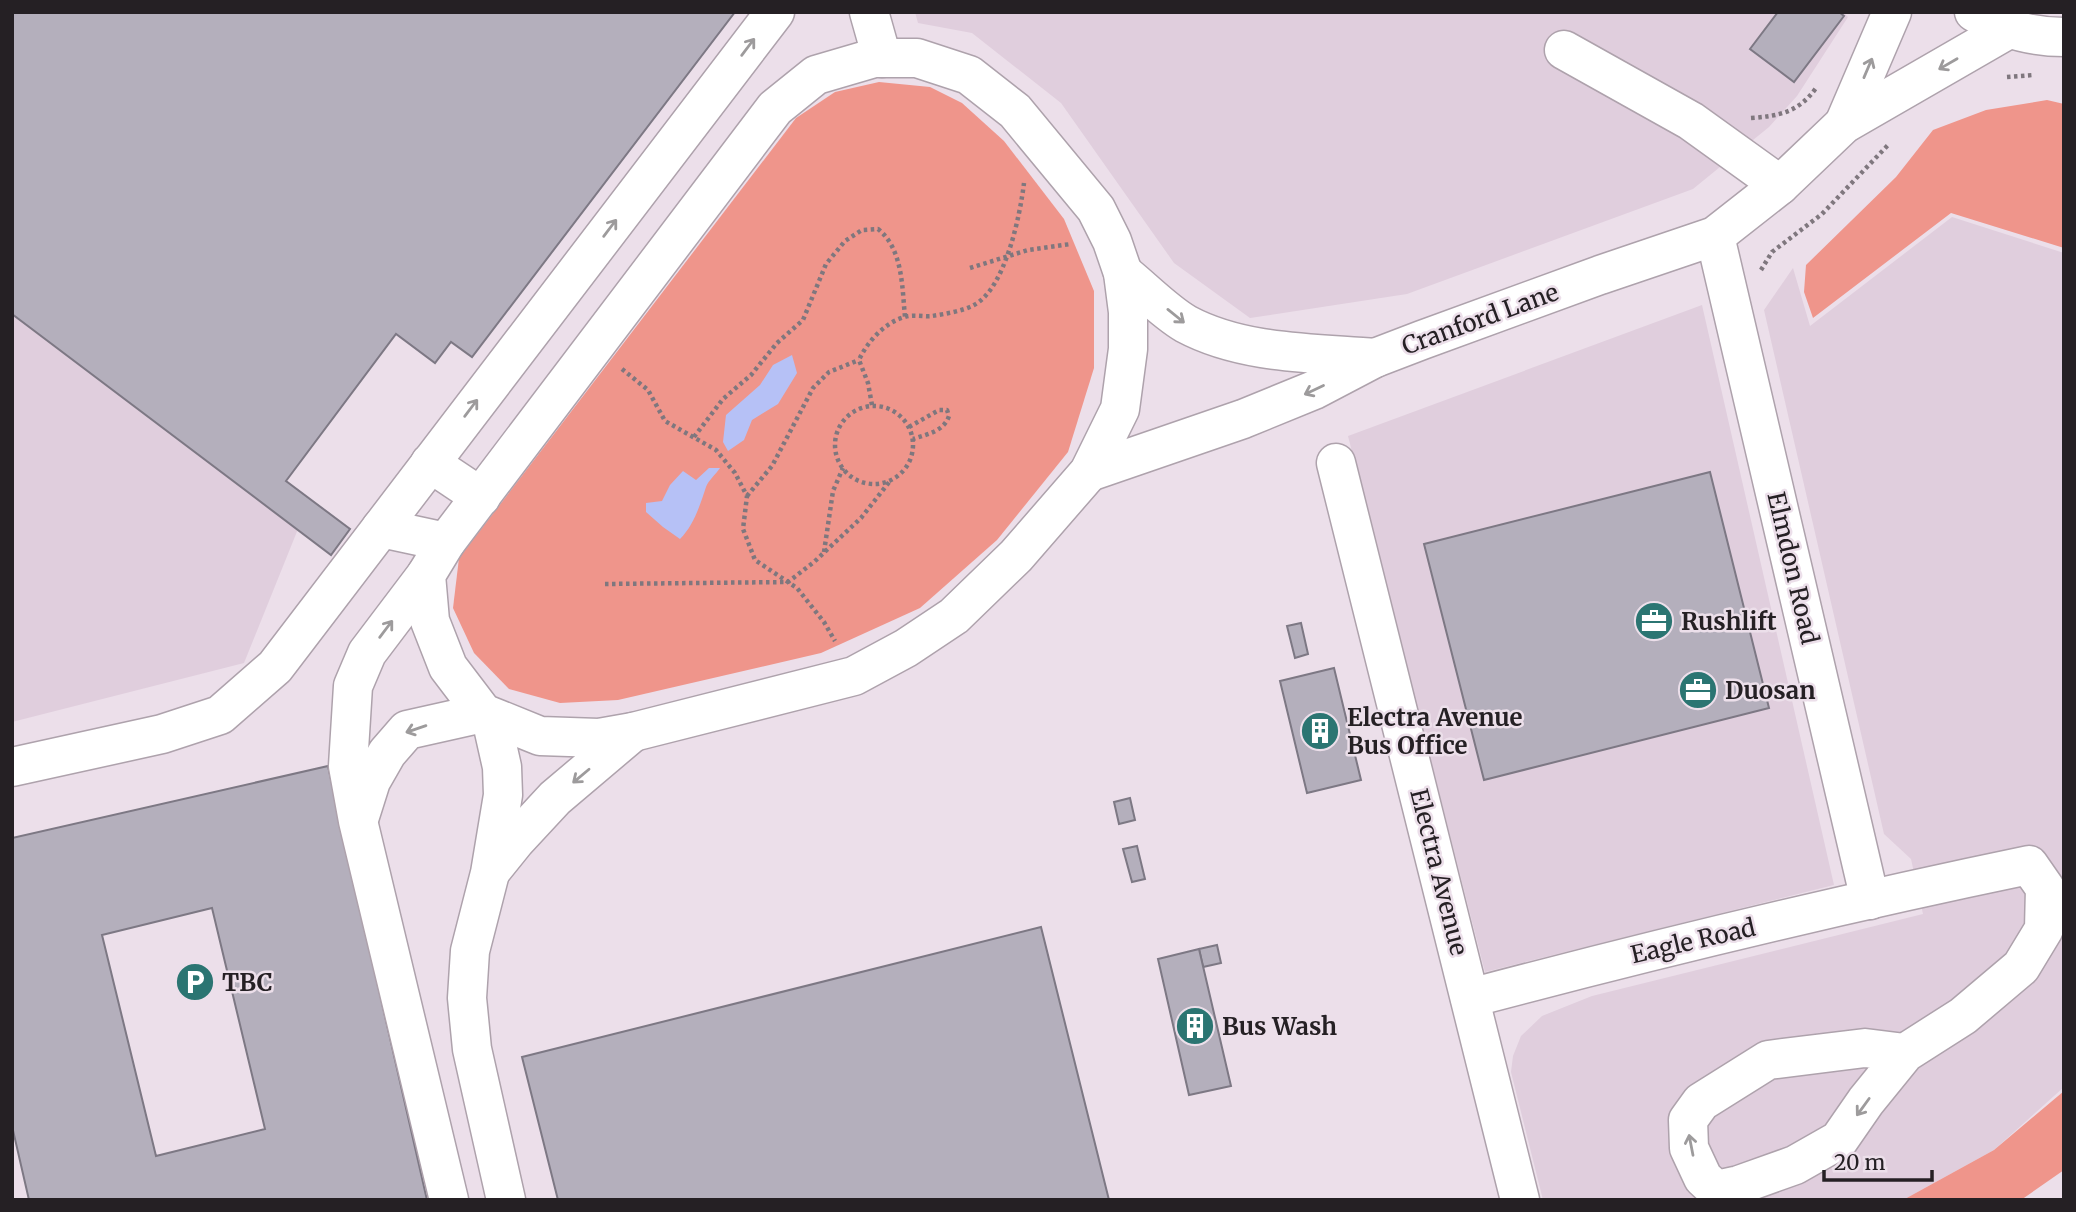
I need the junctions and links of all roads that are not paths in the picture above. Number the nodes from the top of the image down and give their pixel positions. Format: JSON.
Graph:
{"nodes":[{"id":1,"x":775,"y":12,"type":"edge"},
{"id":2,"x":869,"y":12,"type":"edge"},
{"id":3,"x":1892,"y":12,"type":"edge"},
{"id":4,"x":1974,"y":12,"type":"edge"},
{"id":5,"x":2007,"y":30,"type":"junction"},
{"id":6,"x":2064,"y":37,"type":"edge"},
{"id":7,"x":1564,"y":50,"type":"dead end"},
{"id":8,"x":881,"y":58,"type":"junction"},
{"id":9,"x":1844,"y":124,"type":"junction"},
{"id":10,"x":1780,"y":185,"type":"junction"},
{"id":11,"x":1714,"y":236,"type":"junction"},
{"id":12,"x":1124,"y":272,"type":"junction"},
{"id":13,"x":1375,"y":358,"type":"junction"},
{"id":14,"x":430,"y":463,"type":"junction"},
{"id":15,"x":1336,"y":463,"type":"dead end"},
{"id":16,"x":1089,"y":472,"type":"junction"},
{"id":17,"x":481,"y":497,"type":"junction"},
{"id":18,"x":381,"y":528,"type":"junction"},
{"id":19,"x":446,"y":542,"type":"junction"},
{"id":20,"x":426,"y":575,"type":"junction"},
{"id":21,"x":487,"y":716,"type":"junction"},
{"id":22,"x":633,"y":733,"type":"junction"},
{"id":23,"x":12,"y":767,"type":"edge"},
{"id":24,"x":358,"y":821,"type":"junction"},
{"id":25,"x":490,"y":873,"type":"junction"},
{"id":26,"x":1870,"y":900,"type":"junction"},
{"id":27,"x":1470,"y":998,"type":"junction"},
{"id":28,"x":1905,"y":1053,"type":"junction"},
{"id":29,"x":449,"y":1200,"type":"edge"},
{"id":30,"x":506,"y":1200,"type":"edge"},
{"id":31,"x":1520,"y":1200,"type":"edge"}],
"edges":[{"from":14,"to":1,"type":"street","one_way":true},
{"from":2,"to":8,"type":"street"},
{"from":9,"to":3,"type":"street","name":"Cranford Lane","one_way":true},
{"from":4,"to":5,"type":"street"},
{"from":5,"to":6,"type":"street"},
{"from":5,"to":9,"type":"street","name":"Cranford Lane","one_way":true},
{"from":7,"to":10,"type":"street"},
{"from":8,"to":12,"type":"street"},
{"from":8,"to":17,"type":"street"},
{"from":9,"to":10,"type":"street","name":"Cranford Lane"},
{"from":10,"to":11,"type":"street","name":"Cranford Lane"},
{"from":11,"to":13,"type":"street","name":"Cranford Lane"},
{"from":11,"to":26,"type":"street","name":"Elmdon Road"},
{"from":12,"to":13,"type":"street","one_way":true},
{"from":12,"to":16,"type":"street"},
{"from":13,"to":16,"type":"street","name":"Cranford Lane","one_way":true},
{"from":14,"to":17,"type":"street"},
{"from":14,"to":18,"type":"street"},
{"from":15,"to":27,"type":"street","name":"Electra Avenue"},
{"from":16,"to":22,"type":"street"},
{"from":17,"to":19,"type":"street"},
{"from":18,"to":19,"type":"street"},
{"from":18,"to":23,"type":"street"},
{"from":19,"to":20,"type":"street"},
{"from":20,"to":21,"type":"street"},
{"from":24,"to":20,"type":"street","one_way":true},
{"from":21,"to":22,"type":"street"},
{"from":21,"to":24,"type":"street","one_way":true},
{"from":21,"to":25,"type":"street"},
{"from":22,"to":25,"type":"street","one_way":true},
{"from":24,"to":29,"type":"street"},
{"from":25,"to":30,"type":"street"},
{"from":26,"to":27,"type":"street","name":"Eagle Road"},
{"from":26,"to":28,"type":"street","name":"Eagle Road"},
{"from":27,"to":31,"type":"street","name":"Electra Avenue"},
{"from":28,"to":28,"type":"street","one_way":true}]}
